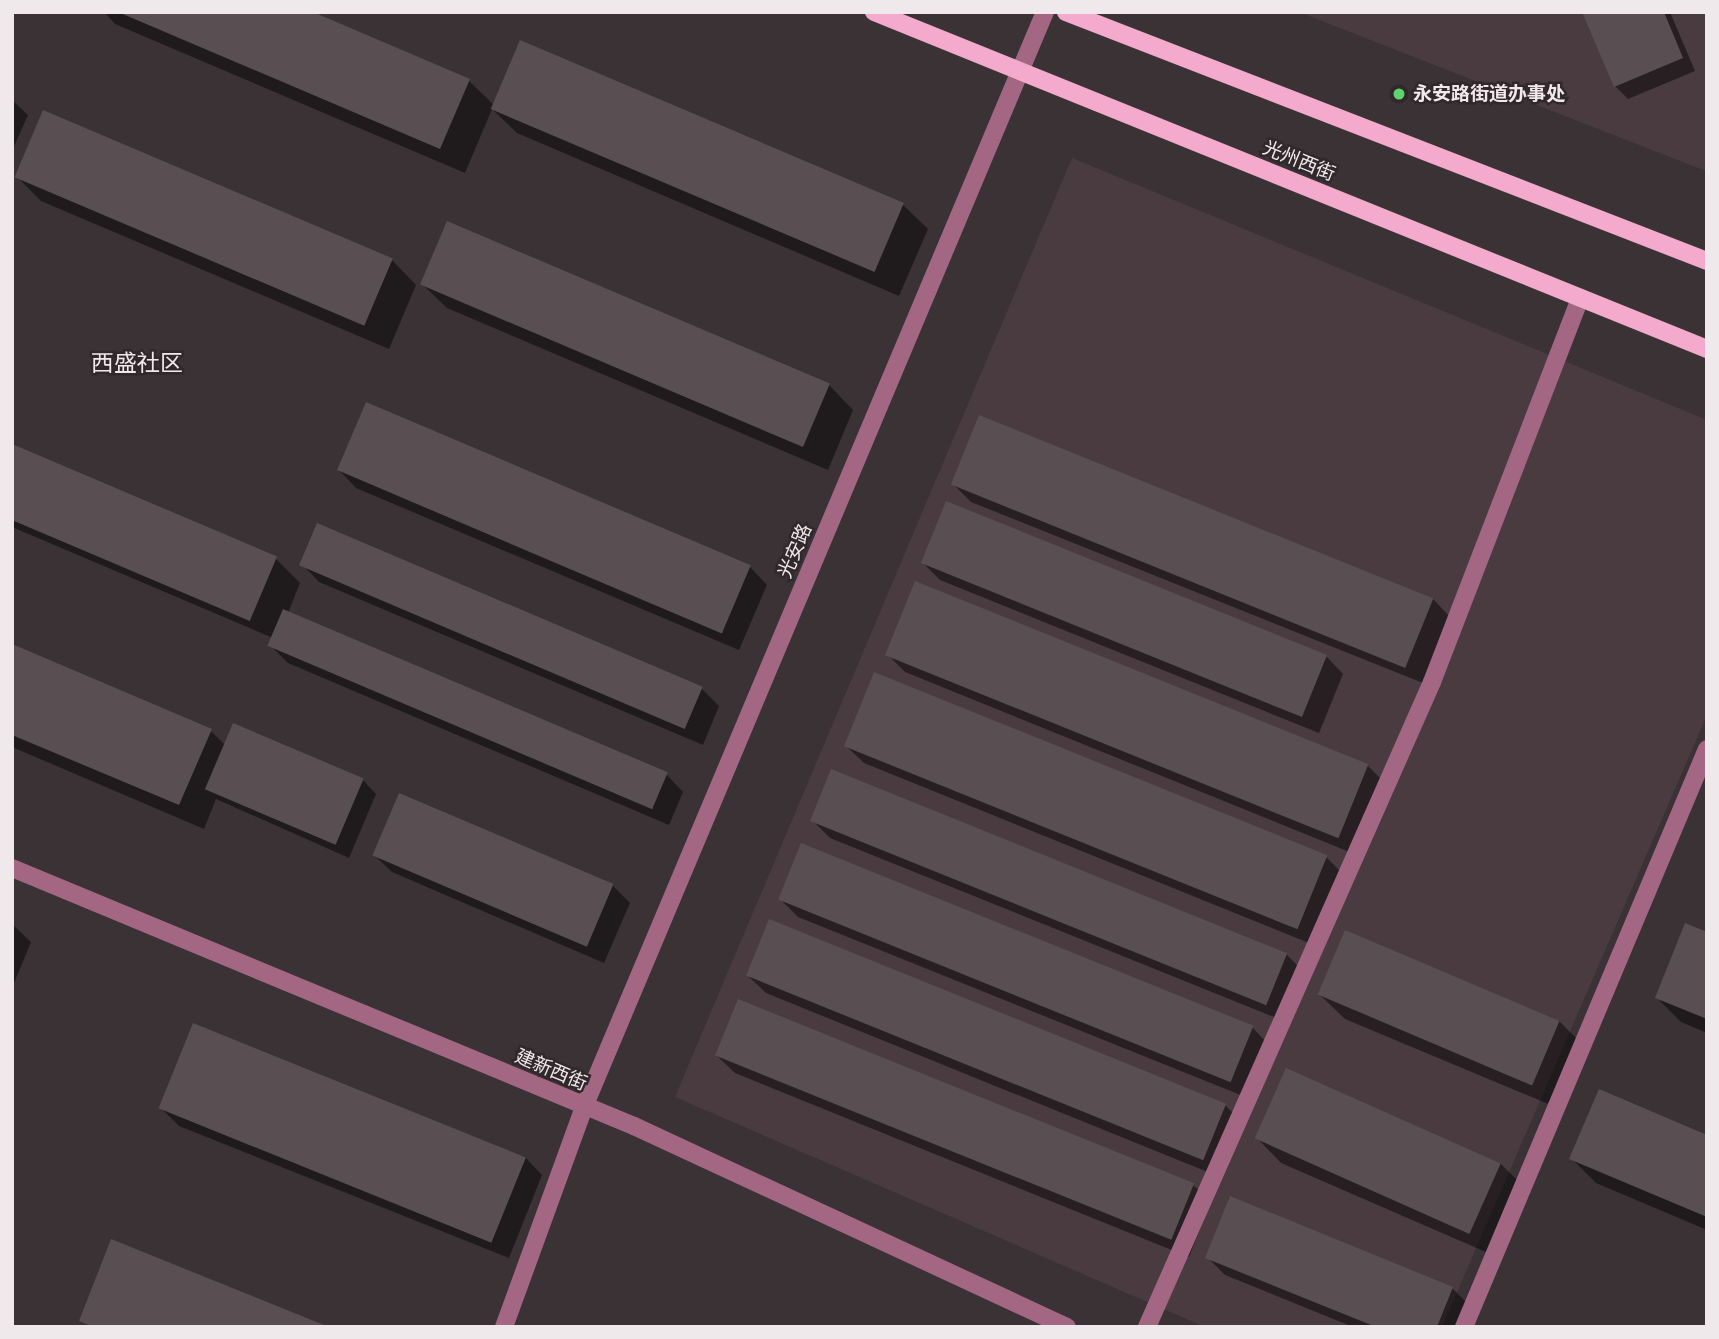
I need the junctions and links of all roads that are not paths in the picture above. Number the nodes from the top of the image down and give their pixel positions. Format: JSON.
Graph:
{"nodes":[{"id":1,"x":874,"y":12,"type":"edge"},
{"id":2,"x":1045,"y":12,"type":"edge"},
{"id":3,"x":1066,"y":12,"type":"edge"},
{"id":4,"x":1020,"y":70,"type":"junction"},
{"id":5,"x":1707,"y":261,"type":"edge"},
{"id":6,"x":1580,"y":298,"type":"junction"},
{"id":7,"x":1707,"y":349,"type":"edge"},
{"id":8,"x":1707,"y":749,"type":"edge"},
{"id":9,"x":12,"y":868,"type":"edge"},
{"id":10,"x":584,"y":1107,"type":"junction"},
{"id":11,"x":504,"y":1327,"type":"edge"},
{"id":12,"x":1067,"y":1327,"type":"edge"},
{"id":13,"x":1147,"y":1327,"type":"edge"},
{"id":14,"x":1464,"y":1327,"type":"edge"}],
"edges":[{"from":1,"to":4,"type":"main road","name":"光州西街"},
{"from":2,"to":4,"type":"street","name":"光安路"},
{"from":3,"to":5,"type":"main road"},
{"from":4,"to":6,"type":"main road","name":"光州西街"},
{"from":4,"to":10,"type":"street","name":"光安路"},
{"from":6,"to":7,"type":"main road","name":"光州西街"},
{"from":6,"to":13,"type":"street"},
{"from":8,"to":14,"type":"street"},
{"from":9,"to":10,"type":"street","name":"建新西街"},
{"from":10,"to":11,"type":"street","name":"光安路"},
{"from":10,"to":12,"type":"street","name":"建新西街"}]}
